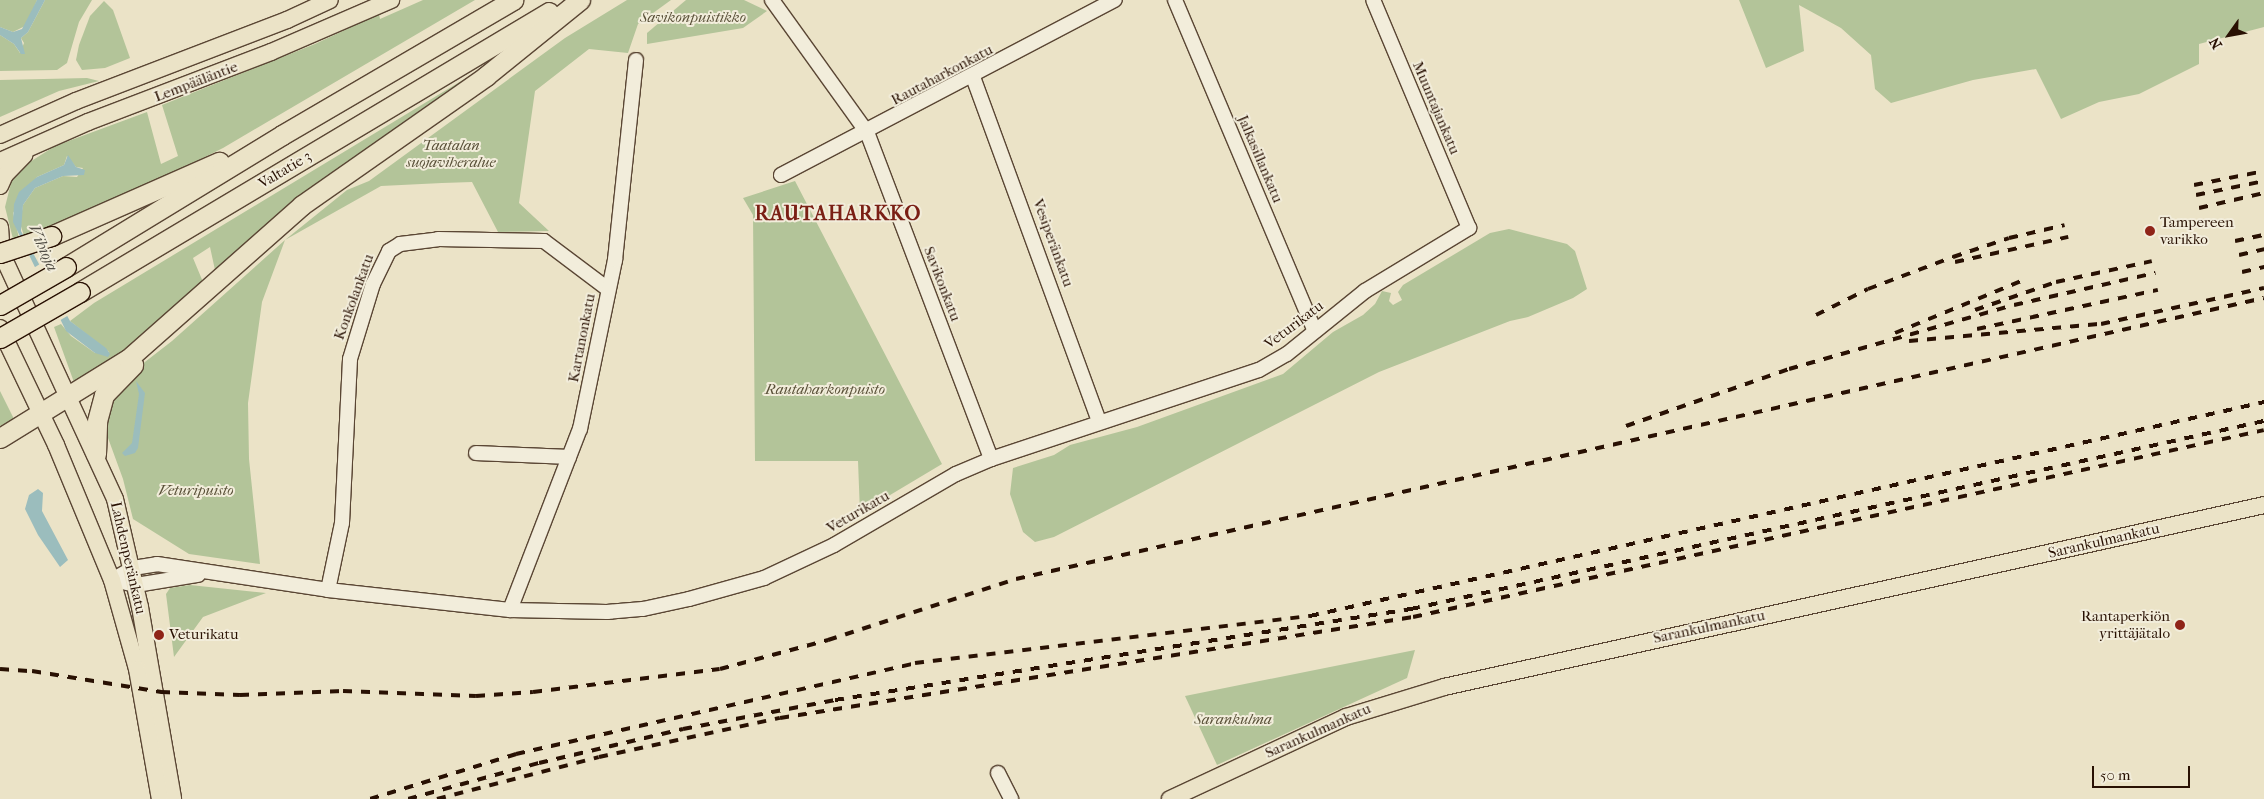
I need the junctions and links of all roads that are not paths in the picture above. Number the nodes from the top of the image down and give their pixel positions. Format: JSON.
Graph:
{"nodes":[{"id":1,"x":330,"y":0,"type":"edge"},
{"id":2,"x":391,"y":0,"type":"edge"},
{"id":3,"x":513,"y":0,"type":"edge"},
{"id":4,"x":570,"y":0,"type":"edge"},
{"id":5,"x":580,"y":0,"type":"edge"},
{"id":6,"x":772,"y":0,"type":"edge"},
{"id":7,"x":1115,"y":0,"type":"edge"},
{"id":8,"x":1175,"y":0,"type":"edge"},
{"id":9,"x":1373,"y":0,"type":"edge"},
{"id":10,"x":636,"y":60,"type":"dead end"},
{"id":11,"x":973,"y":77,"type":"junction"},
{"id":12,"x":8,"y":126,"type":"edge"},
{"id":13,"x":867,"y":132,"type":"junction"},
{"id":14,"x":0,"y":135,"type":"edge"},
{"id":15,"x":282,"y":135,"type":"junction"},
{"id":16,"x":30,"y":149,"type":"junction"},
{"id":17,"x":0,"y":162,"type":"edge"},
{"id":18,"x":781,"y":175,"type":"dead end"},
{"id":19,"x":0,"y":186,"type":"edge"},
{"id":20,"x":0,"y":227,"type":"edge"},
{"id":21,"x":1468,"y":228,"type":"joint"},
{"id":22,"x":1,"y":253,"type":"edge"},
{"id":23,"x":608,"y":289,"type":"junction"},
{"id":24,"x":0,"y":305,"type":"edge"},
{"id":25,"x":0,"y":328,"type":"edge"},
{"id":26,"x":1315,"y":331,"type":"junction"},
{"id":27,"x":0,"y":338,"type":"edge"},
{"id":28,"x":154,"y":339,"type":"junction"},
{"id":29,"x":69,"y":396,"type":"junction"},
{"id":30,"x":42,"y":414,"type":"junction"},
{"id":31,"x":1099,"y":421,"type":"junction"},
{"id":32,"x":0,"y":438,"type":"edge"},
{"id":33,"x":476,"y":453,"type":"dead end"},
{"id":34,"x":96,"y":454,"type":"junction"},
{"id":35,"x":569,"y":456,"type":"junction"},
{"id":36,"x":991,"y":459,"type":"junction"},
{"id":37,"x":2264,"y":505,"type":"edge"},
{"id":38,"x":133,"y":568,"type":"junction"},
{"id":39,"x":206,"y":573,"type":"junction"},
{"id":40,"x":112,"y":580,"type":"junction"},
{"id":41,"x":136,"y":585,"type":"junction"},
{"id":42,"x":328,"y":590,"type":"junction"},
{"id":43,"x":510,"y":610,"type":"junction"},
{"id":44,"x":998,"y":773,"type":"dead end"},
{"id":45,"x":160,"y":799,"type":"edge"},
{"id":46,"x":174,"y":799,"type":"edge"},
{"id":47,"x":1011,"y":799,"type":"edge"},
{"id":48,"x":1170,"y":799,"type":"edge"}],
"edges":[{"from":1,"to":12,"type":"main road","name":"Lempääläntie"},
{"from":2,"to":16,"type":"main road","name":"Lempääläntie"},
{"from":3,"to":15,"type":"highway","name":"Valtatie 3"},
{"from":4,"to":27,"type":"highway","name":"Valtatie 3","bridge":true},
{"from":5,"to":28,"type":"highway"},
{"from":6,"to":13,"type":"street","name":"Savikonkatu"},
{"from":7,"to":11,"type":"street","name":"Rautaharkonkatu"},
{"from":8,"to":26,"type":"street","name":"Jalkasillankatu"},
{"from":9,"to":21,"type":"street","name":"Muuntajankatu"},
{"from":10,"to":23,"type":"street","name":"Kartanonkatu"},
{"from":11,"to":13,"type":"street","name":"Rautaharkonkatu"},
{"from":11,"to":31,"type":"street","name":"Vesiperänkatu"},
{"from":12,"to":14,"type":"main road","name":"Lempääläntie"},
{"from":13,"to":18,"type":"street","name":"Rautaharkonkatu"},
{"from":13,"to":36,"type":"street","name":"Savikonkatu"},
{"from":15,"to":22,"type":"highway","bridge":true},
{"from":15,"to":24,"type":"highway","name":"Valtatie 3","bridge":true},
{"from":16,"to":17,"type":"main road","name":"Lempääläntie"},
{"from":16,"to":19,"type":"main road"},
{"from":20,"to":22,"type":"main road"},
{"from":21,"to":26,"type":"street","name":"Veturikatu"},
{"from":22,"to":29,"type":"main road","name":"Lahdenperänkatu"},
{"from":23,"to":35,"type":"street","name":"Kartanonkatu"},
{"from":23,"to":42,"type":"street","name":"Konkolankatu"},
{"from":25,"to":30,"type":"main road","name":"Lahdenperänkatu"},
{"from":26,"to":31,"type":"street","name":"Veturikatu"},
{"from":28,"to":29,"type":"highway"},
{"from":28,"to":34,"type":"highway"},
{"from":29,"to":30,"type":"highway"},
{"from":29,"to":34,"type":"main road","name":"Lahdenperänkatu"},
{"from":30,"to":32,"type":"highway"},
{"from":30,"to":40,"type":"main road","name":"Lahdenperänkatu"},
{"from":31,"to":36,"type":"street","name":"Veturikatu"},
{"from":33,"to":35,"type":"street"},
{"from":34,"to":38,"type":"main road","name":"Lahdenperänkatu"},
{"from":35,"to":43,"type":"street","name":"Kartanonkatu"},
{"from":36,"to":43,"type":"street","name":"Veturikatu"},
{"from":37,"to":48,"type":"main road","name":"Sarankulmankatu"},
{"from":38,"to":39,"type":"street","name":"Veturikatu"},
{"from":38,"to":40,"type":"street","name":"Veturikatu"},
{"from":38,"to":41,"type":"main road","name":"Lahdenperänkatu"},
{"from":39,"to":41,"type":"street","name":"Veturikatu"},
{"from":39,"to":42,"type":"street","name":"Veturikatu"},
{"from":40,"to":41,"type":"street","name":"Veturikatu"},
{"from":40,"to":45,"type":"main road","name":"Lahdenperänkatu"},
{"from":41,"to":46,"type":"main road","name":"Lahdenperänkatu"},
{"from":42,"to":43,"type":"street","name":"Veturikatu"},
{"from":44,"to":47,"type":"street"}]}
